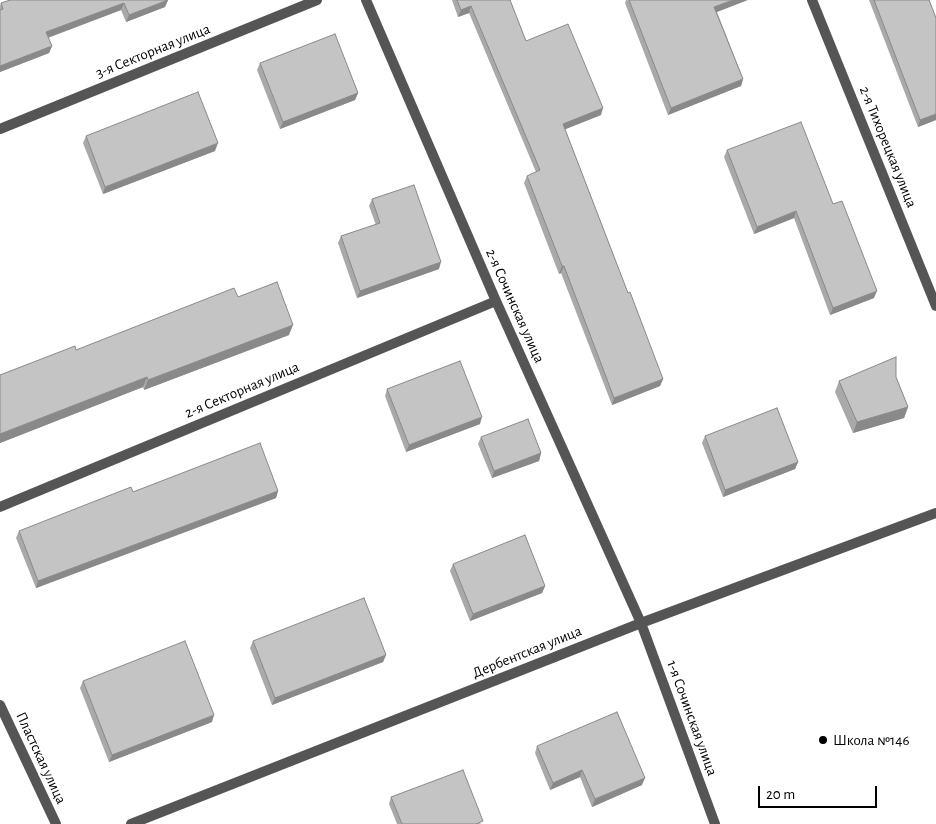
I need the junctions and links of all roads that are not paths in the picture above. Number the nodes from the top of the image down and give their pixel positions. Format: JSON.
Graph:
{"nodes":[{"id":1,"x":318,"y":0,"type":"edge"},
{"id":2,"x":366,"y":0,"type":"edge"},
{"id":3,"x":812,"y":0,"type":"edge"},
{"id":4,"x":0,"y":129,"type":"edge"},
{"id":5,"x":496,"y":300,"type":"junction"},
{"id":6,"x":936,"y":306,"type":"edge"},
{"id":7,"x":0,"y":506,"type":"edge"},
{"id":8,"x":936,"y":513,"type":"edge"},
{"id":9,"x":641,"y":623,"type":"junction"},
{"id":10,"x":0,"y":705,"type":"edge"},
{"id":11,"x":56,"y":824,"type":"edge"},
{"id":12,"x":131,"y":824,"type":"edge"},
{"id":13,"x":715,"y":824,"type":"edge"}],
"edges":[{"from":1,"to":4,"type":"street","name":"3-я Секторная улица"},
{"from":2,"to":5,"type":"street","name":"2-я Сочинская улица"},
{"from":3,"to":6,"type":"street","name":"2-я Тихорецкая улица"},
{"from":5,"to":7,"type":"street","name":"2-я Секторная улица"},
{"from":5,"to":9,"type":"street","name":"2-я Сочинская улица"},
{"from":8,"to":9,"type":"street","name":"Дербентская улица"},
{"from":9,"to":12,"type":"street","name":"Дербентская улица"},
{"from":9,"to":13,"type":"street","name":"1-я Сочинская улица"},
{"from":10,"to":11,"type":"street","name":"Пластская улица"}]}
